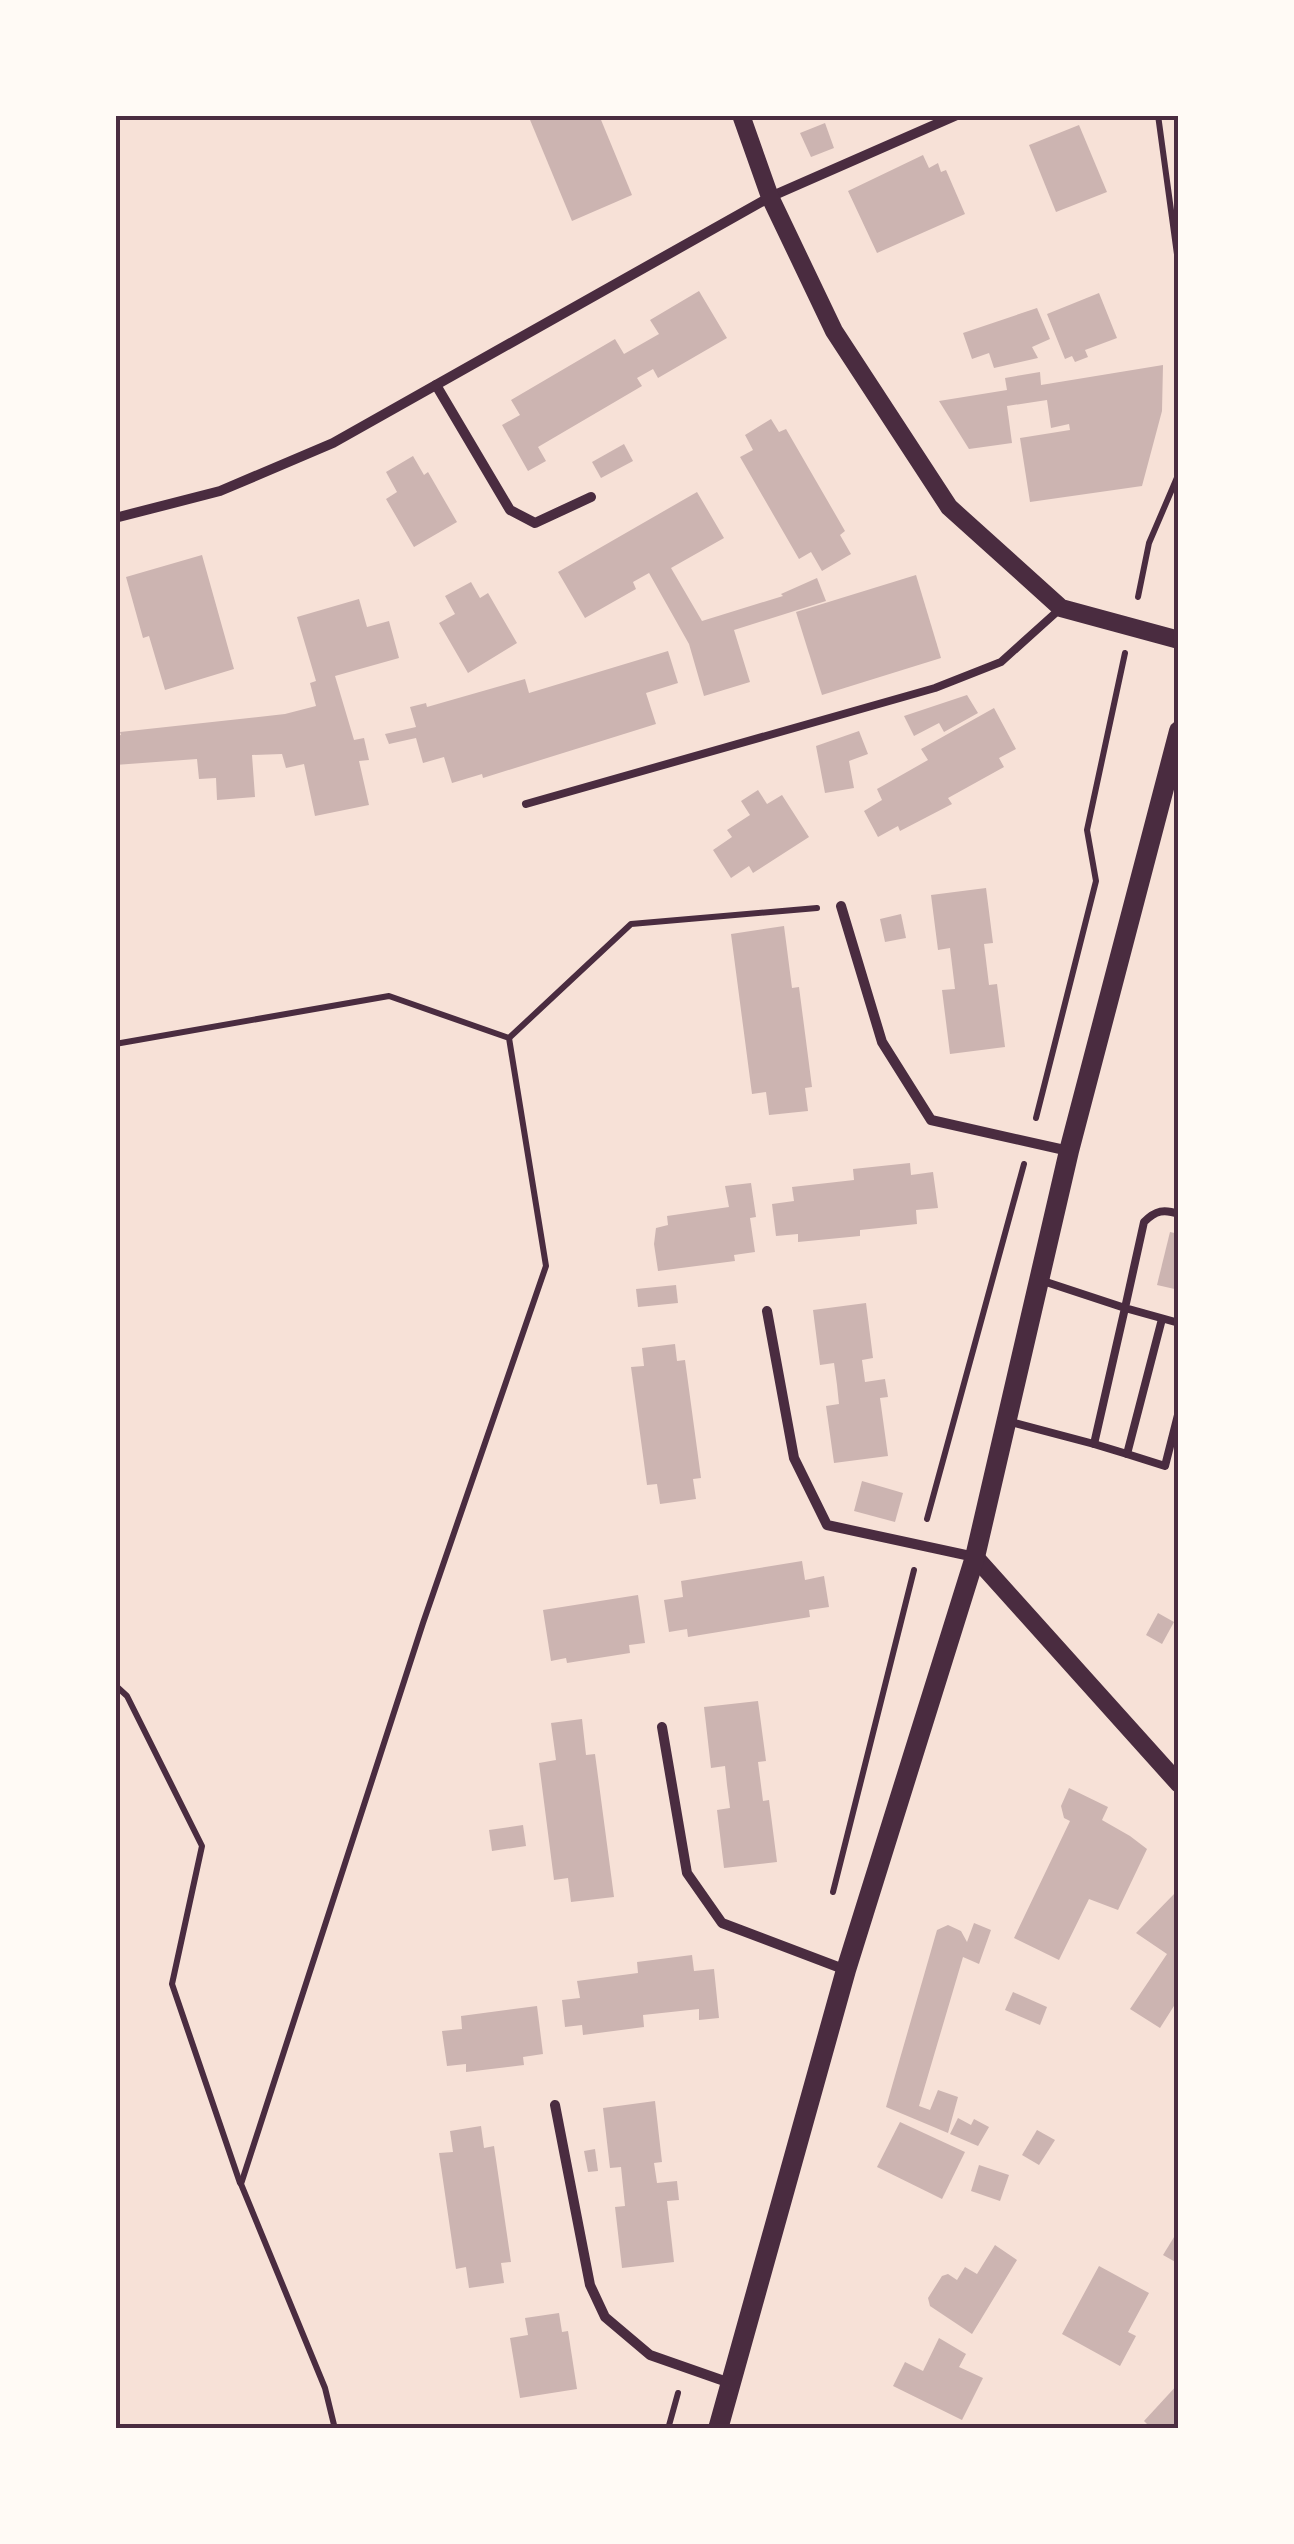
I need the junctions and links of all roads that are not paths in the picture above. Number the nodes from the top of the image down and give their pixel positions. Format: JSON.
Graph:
{"nodes":[{"id":1,"x":741,"y":115,"type":"edge"},
{"id":2,"x":956,"y":115,"type":"edge"},
{"id":3,"x":770,"y":197,"type":"junction"},
{"id":4,"x":436,"y":384,"type":"junction"},
{"id":5,"x":591,"y":497,"type":"dead end"},
{"id":6,"x":115,"y":518,"type":"edge"},
{"id":7,"x":1061,"y":608,"type":"junction"},
{"id":8,"x":1179,"y":640,"type":"edge"},
{"id":9,"x":1179,"y":731,"type":"edge"},
{"id":10,"x":1175,"y":763,"type":"edge"},
{"id":11,"x":526,"y":804,"type":"dead end"},
{"id":12,"x":841,"y":906,"type":"road end"},
{"id":13,"x":1069,"y":1152,"type":"junction"},
{"id":14,"x":1179,"y":1214,"type":"edge"},
{"id":15,"x":1039,"y":1280,"type":"junction"},
{"id":16,"x":1126,"y":1308,"type":"junction"},
{"id":17,"x":767,"y":1311,"type":"dead end"},
{"id":18,"x":1162,"y":1319,"type":"junction"},
{"id":19,"x":1179,"y":1324,"type":"edge"},
{"id":20,"x":1179,"y":1411,"type":"edge"},
{"id":21,"x":1007,"y":1421,"type":"junction"},
{"id":22,"x":1094,"y":1444,"type":"junction"},
{"id":23,"x":1127,"y":1454,"type":"junction"},
{"id":24,"x":976,"y":1557,"type":"junction"},
{"id":25,"x":662,"y":1727,"type":"dead end"},
{"id":26,"x":1179,"y":1784,"type":"edge"},
{"id":27,"x":846,"y":1970,"type":"junction"},
{"id":28,"x":555,"y":2105,"type":"dead end"},
{"id":29,"x":730,"y":2383,"type":"junction"},
{"id":30,"x":718,"y":2429,"type":"edge"}],
"edges":[{"from":1,"to":3,"type":"street"},
{"from":2,"to":3,"type":"street"},
{"from":3,"to":4,"type":"street"},
{"from":3,"to":7,"type":"street"},
{"from":4,"to":5,"type":"street"},
{"from":4,"to":6,"type":"street"},
{"from":7,"to":8,"type":"street"},
{"from":7,"to":11,"type":"lane"},
{"from":9,"to":10,"type":"main road"},
{"from":10,"to":13,"type":"main road"},
{"from":12,"to":13,"type":"street"},
{"from":13,"to":15,"type":"main road"},
{"from":14,"to":16,"type":"lane"},
{"from":15,"to":16,"type":"lane"},
{"from":15,"to":21,"type":"main road"},
{"from":16,"to":18,"type":"lane"},
{"from":16,"to":22,"type":"lane"},
{"from":17,"to":24,"type":"street"},
{"from":18,"to":19,"type":"lane"},
{"from":18,"to":23,"type":"lane"},
{"from":20,"to":23,"type":"lane"},
{"from":21,"to":22,"type":"lane"},
{"from":21,"to":24,"type":"main road"},
{"from":22,"to":23,"type":"lane"},
{"from":24,"to":26,"type":"street"},
{"from":24,"to":27,"type":"main road"},
{"from":25,"to":27,"type":"street"},
{"from":27,"to":29,"type":"main road"},
{"from":28,"to":29,"type":"street"},
{"from":29,"to":30,"type":"main road"}]}
